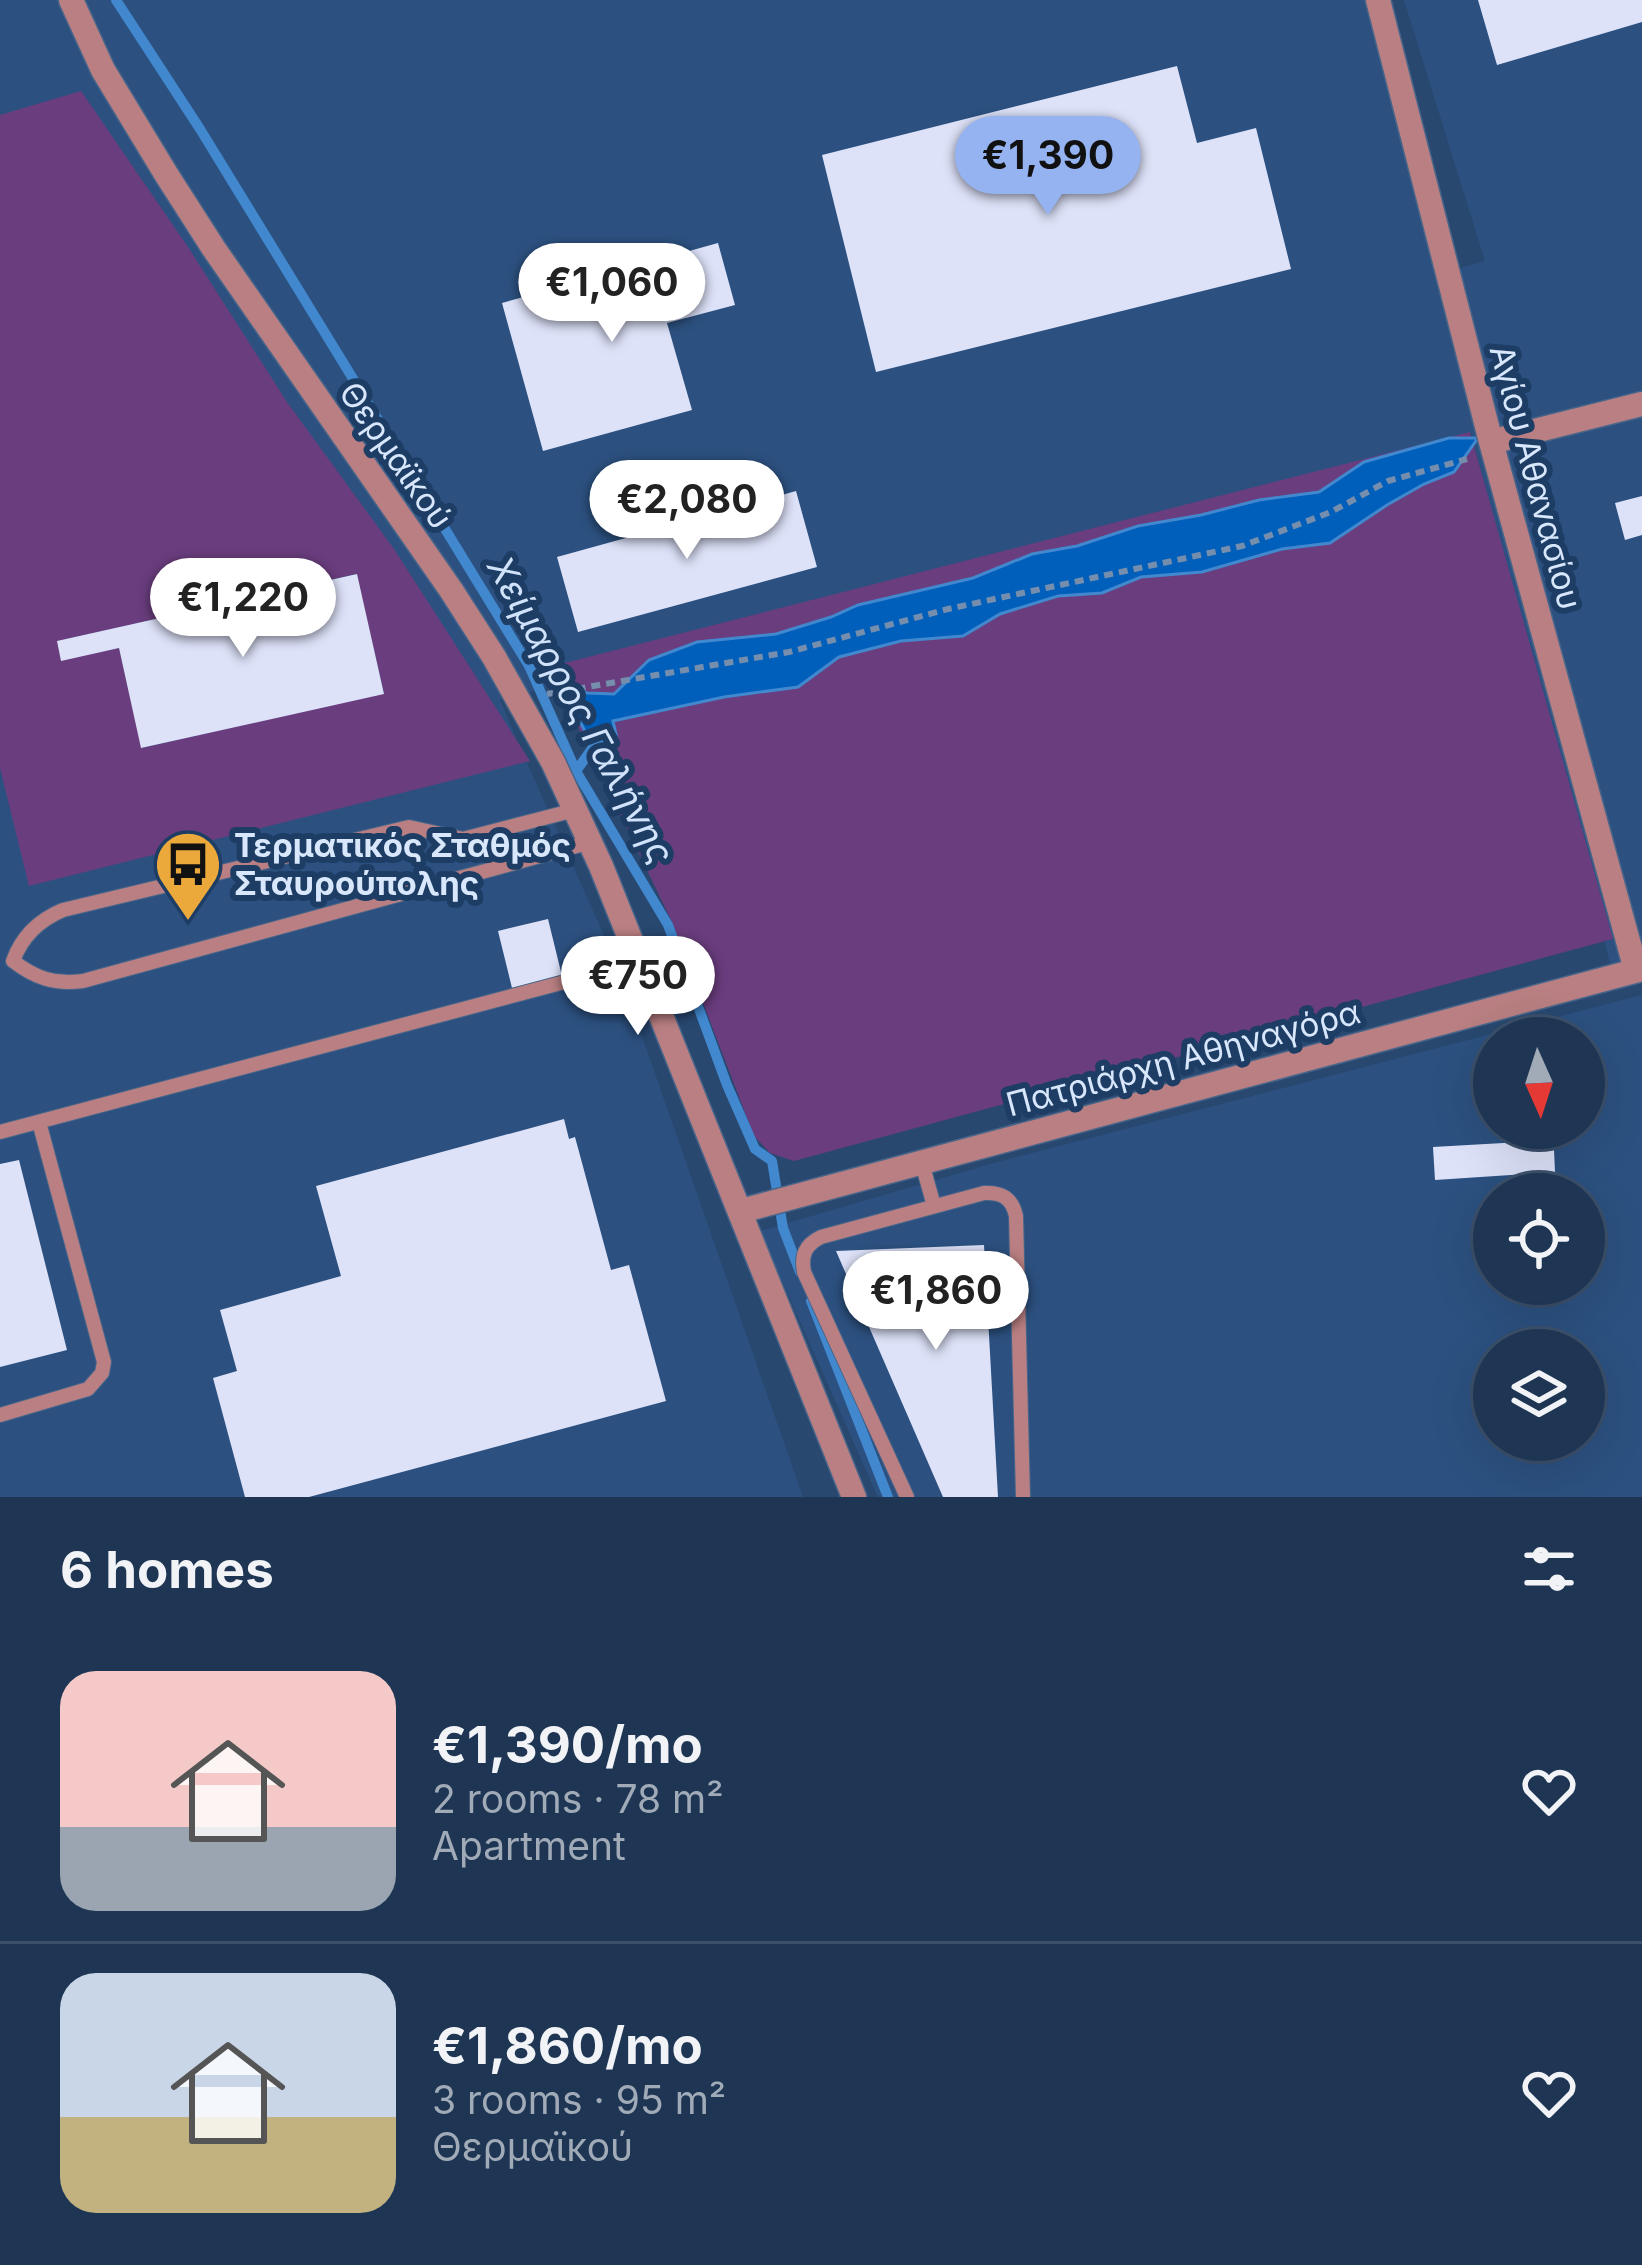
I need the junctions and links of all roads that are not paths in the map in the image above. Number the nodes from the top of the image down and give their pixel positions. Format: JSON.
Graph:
{"nodes":[{"id":1,"x":1378,"y":0,"type":"edge"},
{"id":2,"x":77,"y":1,"type":"edge"},
{"id":3,"x":1642,"y":404,"type":"edge"},
{"id":4,"x":1492,"y":447,"type":"junction"},
{"id":5,"x":575,"y":810,"type":"junction"},
{"id":6,"x":591,"y":842,"type":"junction"},
{"id":7,"x":640,"y":962,"type":"junction"},
{"id":8,"x":1639,"y":969,"type":"edge"},
{"id":9,"x":39,"y":1122,"type":"junction"},
{"id":10,"x":0,"y":1132,"type":"edge"},
{"id":11,"x":922,"y":1162,"type":"junction"},
{"id":12,"x":934,"y":1206,"type":"junction"},
{"id":13,"x":741,"y":1211,"type":"junction"},
{"id":14,"x":0,"y":1415,"type":"edge"},
{"id":15,"x":854,"y":1497,"type":"edge"},
{"id":16,"x":907,"y":1497,"type":"edge"},
{"id":17,"x":1023,"y":1497,"type":"edge"}],
"edges":[{"from":1,"to":4,"type":"street","name":"Αγίου Αθανασίου"},
{"from":2,"to":5,"type":"street","name":"Θερμαϊκού"},
{"from":3,"to":4,"type":"street"},
{"from":4,"to":8,"type":"street","name":"Αγίου Αθανασίου"},
{"from":5,"to":6,"type":"street","name":"Θερμαϊκού"},
{"from":5,"to":6,"type":"lane"},
{"from":6,"to":7,"type":"street","name":"Θερμαϊκού"},
{"from":7,"to":9,"type":"lane"},
{"from":7,"to":13,"type":"street","name":"Θερμαϊκού"},
{"from":8,"to":11,"type":"street","name":"Πατριάρχη Αθηναγόρα"},
{"from":9,"to":10,"type":"lane"},
{"from":9,"to":14,"type":"lane"},
{"from":11,"to":12,"type":"lane"},
{"from":11,"to":13,"type":"street","name":"Πατριάρχη Αθηναγόρα"},
{"from":12,"to":16,"type":"lane"},
{"from":12,"to":17,"type":"lane"},
{"from":13,"to":15,"type":"street","name":"Θερμαϊκού"}]}
